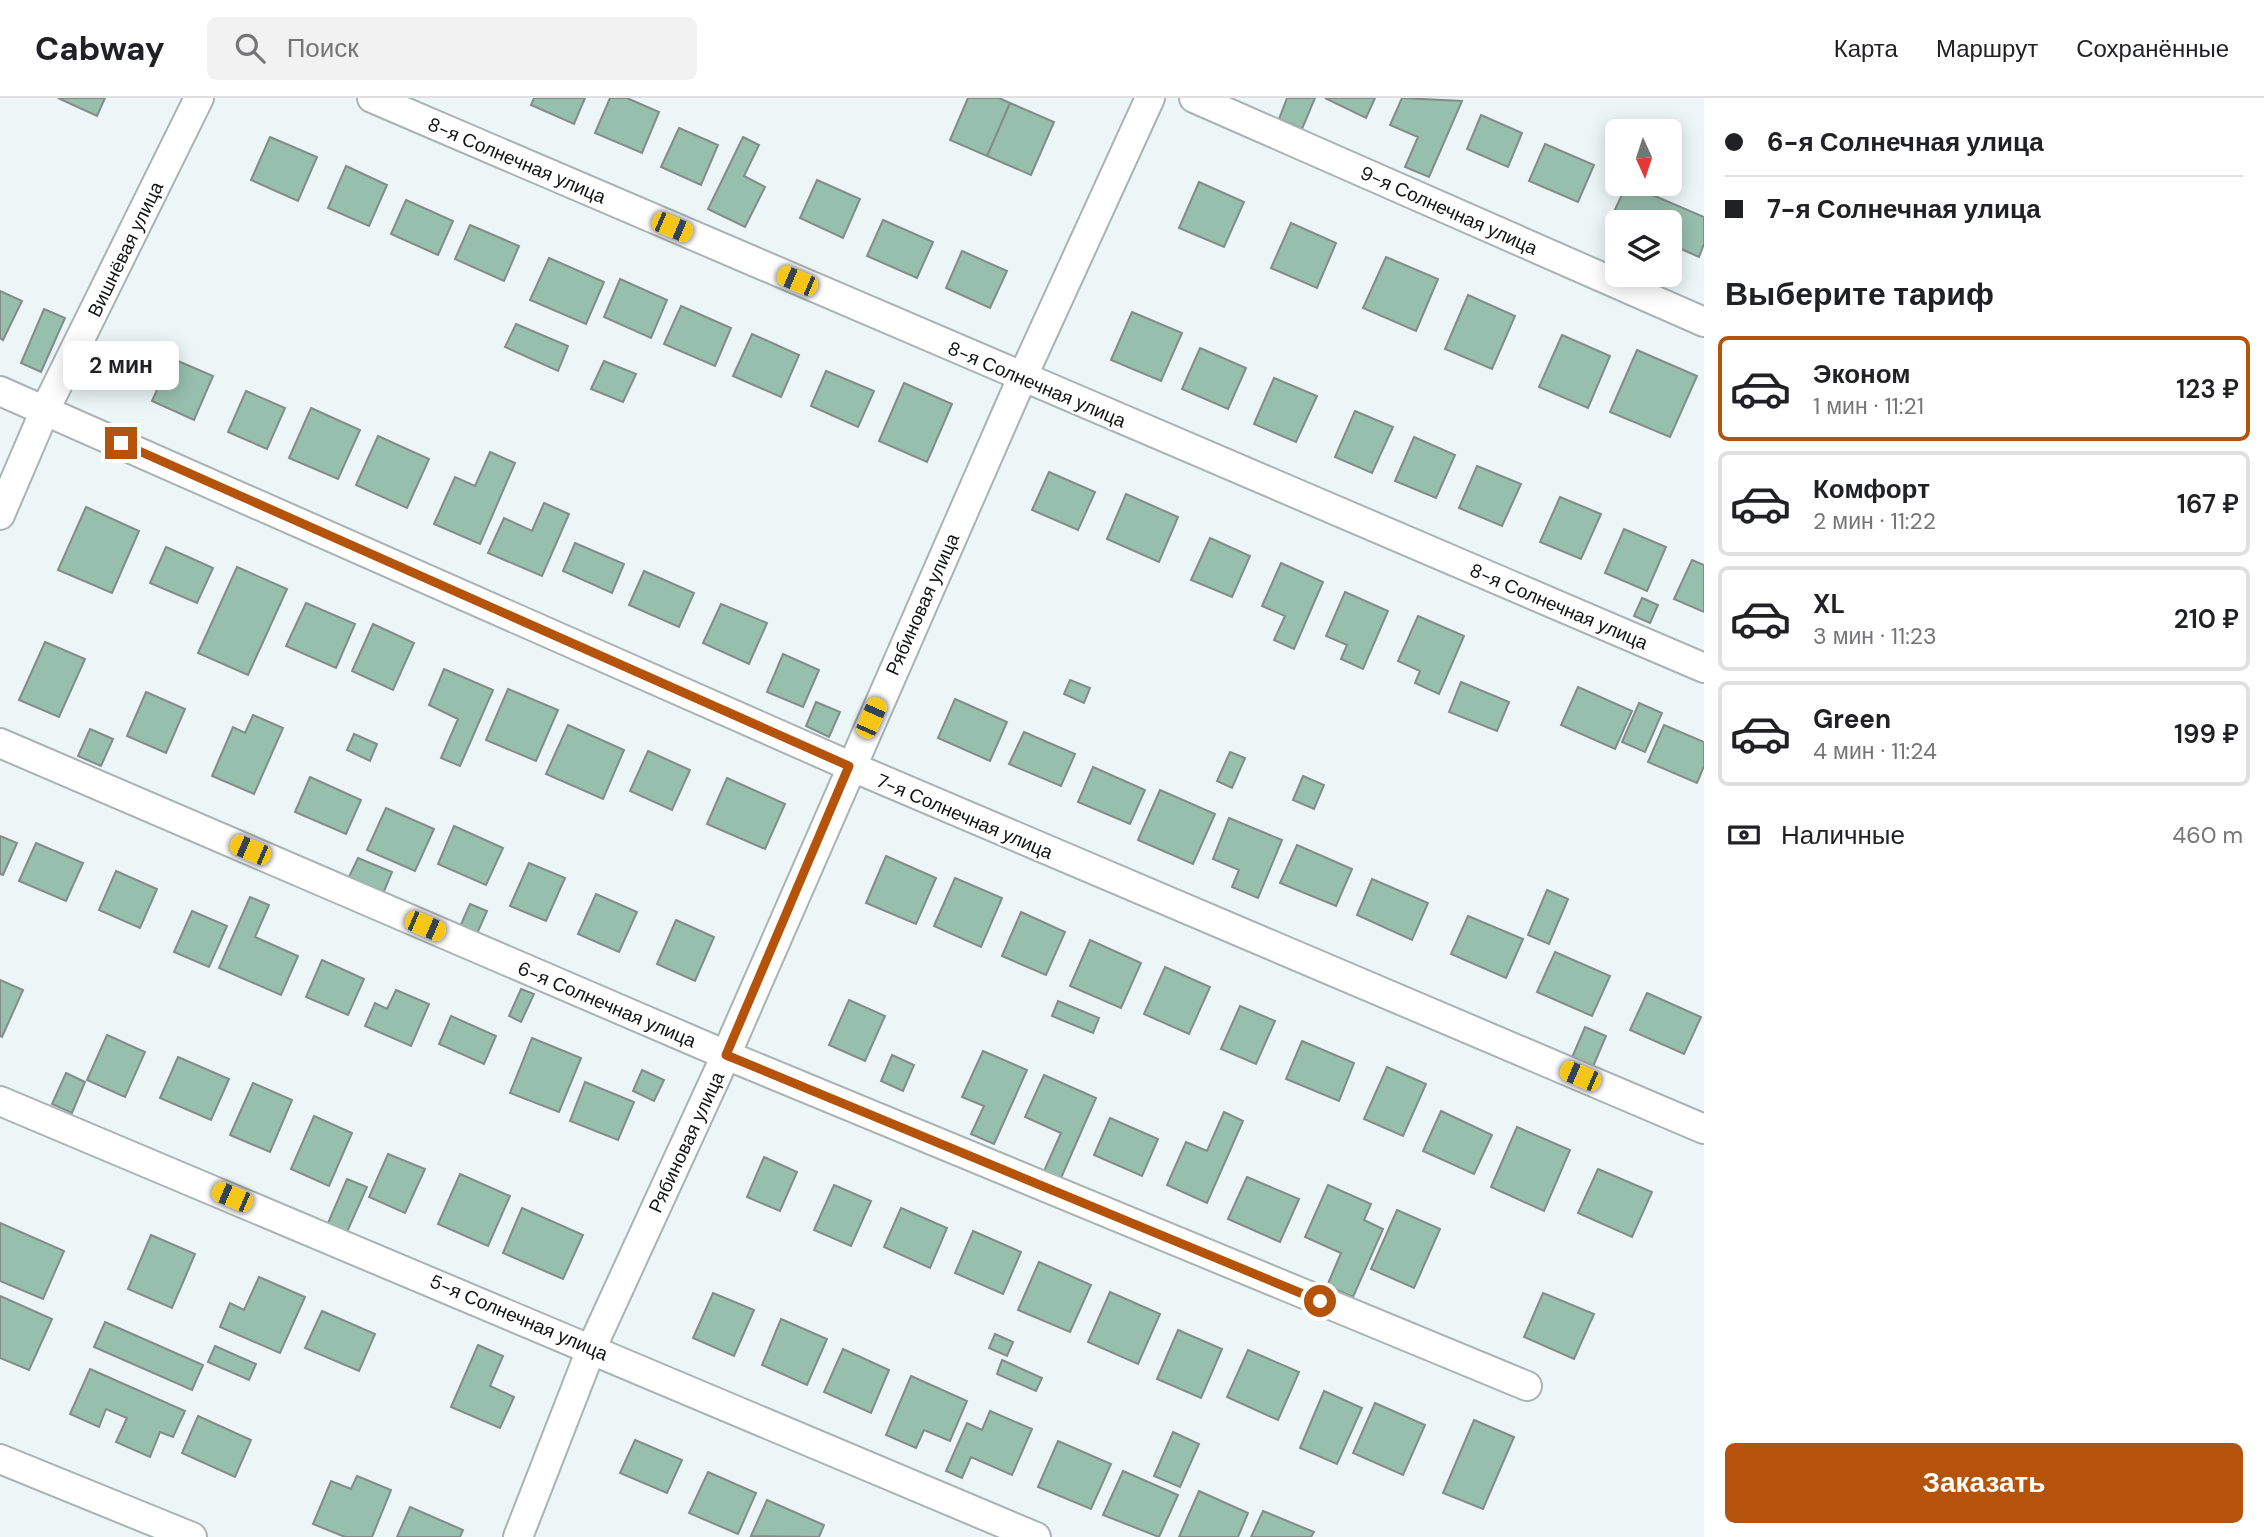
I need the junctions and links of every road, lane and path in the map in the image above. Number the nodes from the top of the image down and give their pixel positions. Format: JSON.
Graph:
{"nodes":[{"id":1,"x":199,"y":98,"type":"edge"},
{"id":2,"x":372,"y":98,"type":"edge"},
{"id":3,"x":1150,"y":98,"type":"edge"},
{"id":4,"x":1194,"y":98,"type":"edge"},
{"id":5,"x":1704,"y":322,"type":"edge"},
{"id":6,"x":1022,"y":378,"type":"junction"},
{"id":7,"x":0,"y":391,"type":"edge"},
{"id":8,"x":46,"y":410,"type":"junction"},
{"id":9,"x":0,"y":514,"type":"edge"},
{"id":10,"x":1704,"y":668,"type":"edge"},
{"id":11,"x":0,"y":743,"type":"edge"},
{"id":12,"x":849,"y":766,"type":"junction"},
{"id":13,"x":726,"y":1055,"type":"junction"},
{"id":14,"x":0,"y":1101,"type":"edge"},
{"id":15,"x":1704,"y":1129,"type":"edge"},
{"id":16,"x":592,"y":1348,"type":"junction"},
{"id":17,"x":1527,"y":1386,"type":"dead end"},
{"id":18,"x":0,"y":1459,"type":"edge"},
{"id":19,"x":192,"y":1537,"type":"edge"},
{"id":20,"x":518,"y":1537,"type":"edge"},
{"id":21,"x":1036,"y":1537,"type":"edge"}],
"edges":[{"from":1,"to":8,"type":"street","name":"Вишнёвая улица"},
{"from":2,"to":6,"type":"street","name":"8-я Солнечная улица"},
{"from":3,"to":6,"type":"street","name":"Рябиновая улица"},
{"from":4,"to":5,"type":"street","name":"9-я Солнечная улица"},
{"from":6,"to":10,"type":"street","name":"8-я Солнечная улица"},
{"from":6,"to":12,"type":"street","name":"Рябиновая улица"},
{"from":7,"to":8,"type":"street","name":"7-я Солнечная улица"},
{"from":8,"to":9,"type":"street","name":"Вишнёвая улица"},
{"from":8,"to":12,"type":"street","name":"7-я Солнечная улица"},
{"from":11,"to":13,"type":"street","name":"6-я Солнечная улица"},
{"from":12,"to":13,"type":"street","name":"Рябиновая улица"},
{"from":12,"to":15,"type":"street","name":"7-я Солнечная улица"},
{"from":13,"to":16,"type":"street","name":"Рябиновая улица"},
{"from":13,"to":17,"type":"street","name":"6-я Солнечная улица"},
{"from":14,"to":16,"type":"street","name":"5-я Солнечная улица"},
{"from":16,"to":20,"type":"street","name":"Рябиновая улица"},
{"from":16,"to":21,"type":"street","name":"5-я Солнечная улица"},
{"from":18,"to":19,"type":"street"}]}
